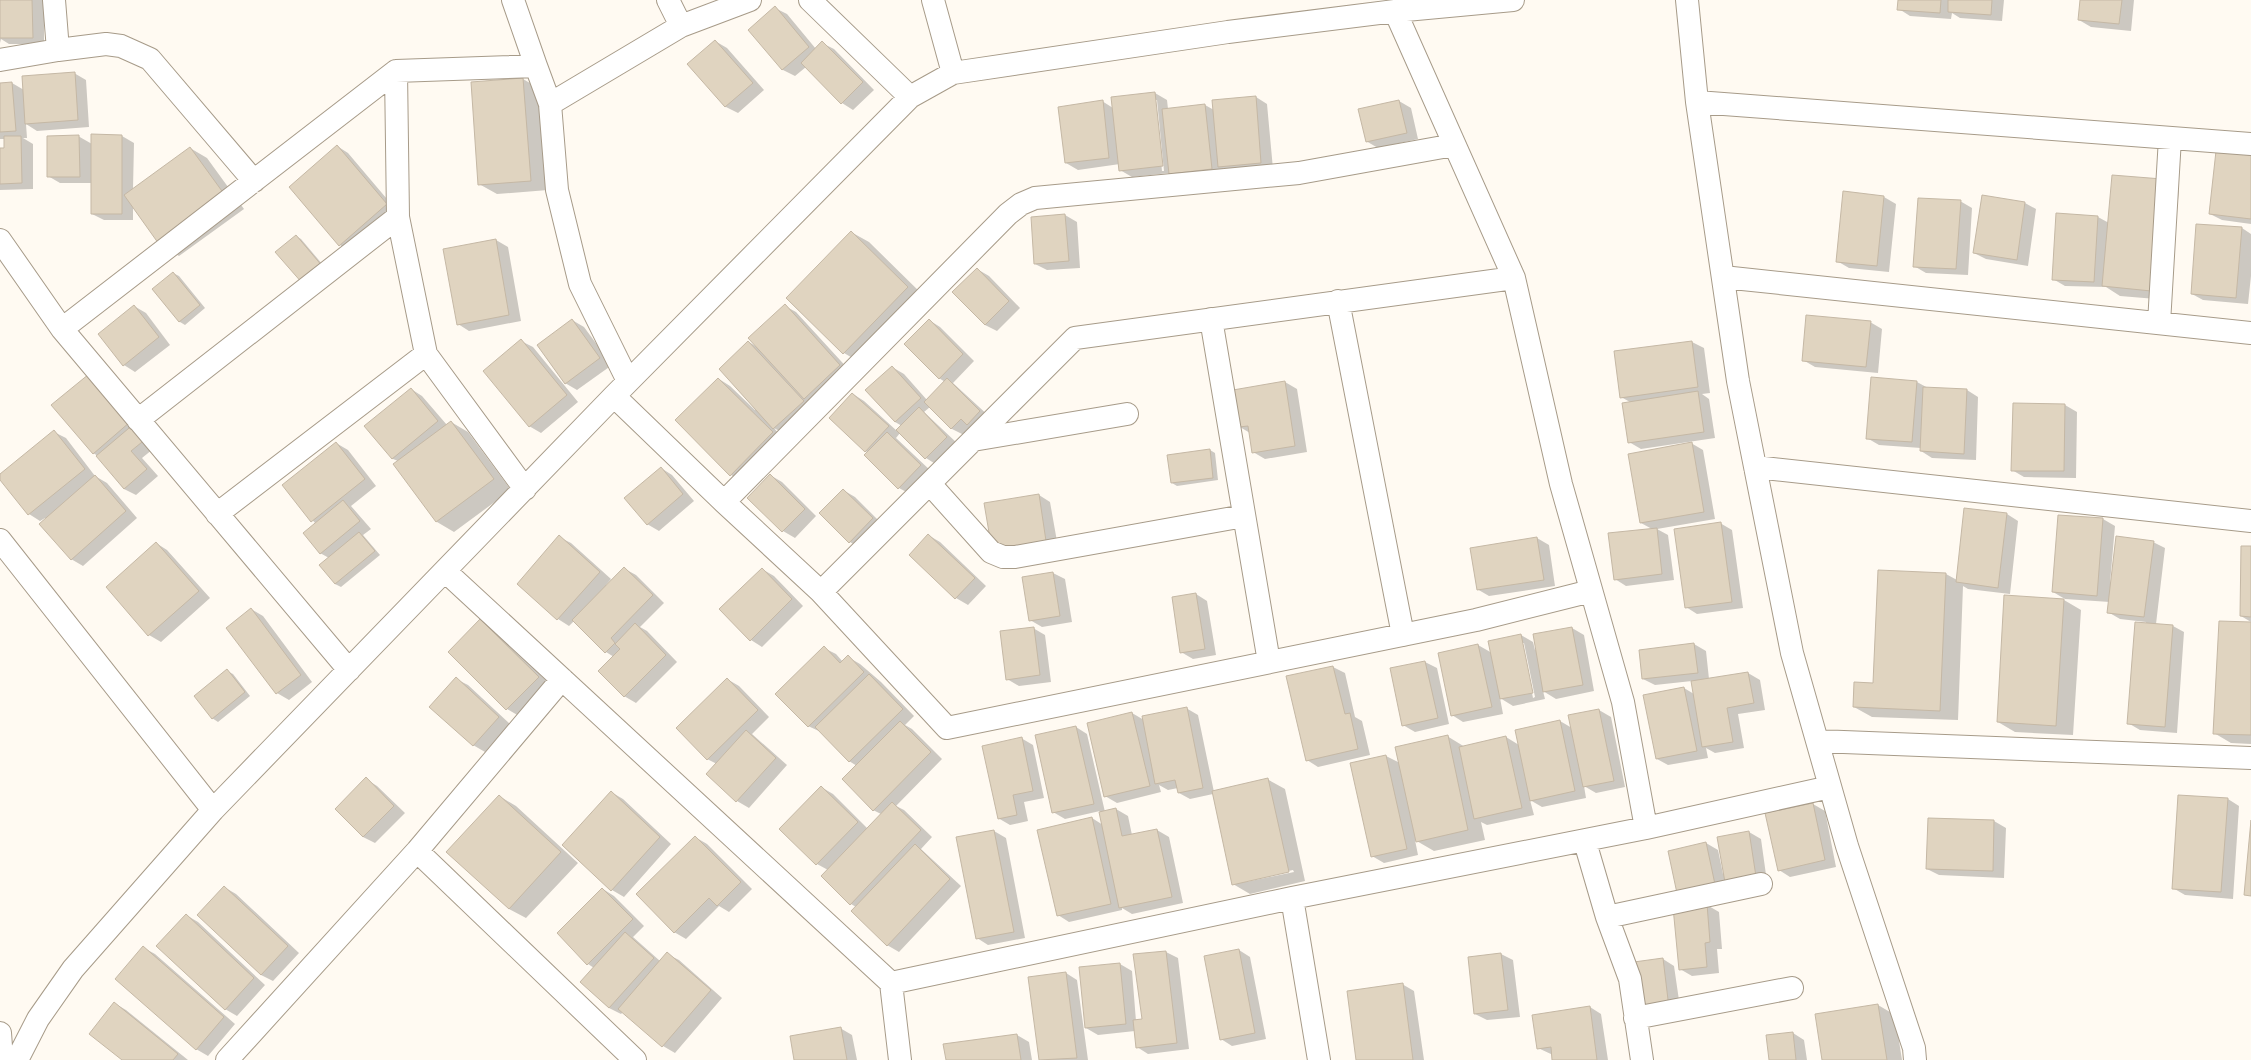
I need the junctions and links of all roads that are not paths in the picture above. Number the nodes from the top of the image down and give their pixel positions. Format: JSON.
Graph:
{"nodes":[{"id":1,"x":54,"y":0,"type":"edge"},
{"id":2,"x":513,"y":0,"type":"edge"},
{"id":3,"x":668,"y":0,"type":"edge"},
{"id":4,"x":750,"y":0,"type":"edge"},
{"id":5,"x":810,"y":0,"type":"edge"},
{"id":6,"x":933,"y":0,"type":"edge"},
{"id":7,"x":1513,"y":0,"type":"edge"},
{"id":8,"x":1686,"y":0,"type":"edge"},
{"id":9,"x":1395,"y":11,"type":"junction"},
{"id":10,"x":681,"y":26,"type":"junction"},
{"id":11,"x":58,"y":50,"type":"junction"},
{"id":12,"x":0,"y":60,"type":"edge"},
{"id":13,"x":536,"y":66,"type":"junction"},
{"id":14,"x":396,"y":71,"type":"junction"},
{"id":15,"x":953,"y":73,"type":"junction"},
{"id":16,"x":910,"y":97,"type":"junction"},
{"id":17,"x":1697,"y":102,"type":"junction"},
{"id":18,"x":550,"y":104,"type":"junction"},
{"id":19,"x":2170,"y":138,"type":"junction"},
{"id":20,"x":2251,"y":144,"type":"edge"},
{"id":21,"x":1454,"y":145,"type":"junction"},
{"id":22,"x":254,"y":181,"type":"junction"},
{"id":23,"x":398,"y":217,"type":"junction"},
{"id":24,"x":0,"y":240,"type":"edge"},
{"id":25,"x":1723,"y":277,"type":"junction"},
{"id":26,"x":1514,"y":278,"type":"junction"},
{"id":27,"x":1338,"y":301,"type":"junction"},
{"id":28,"x":1211,"y":319,"type":"junction"},
{"id":29,"x":2159,"y":323,"type":"junction"},
{"id":30,"x":62,"y":329,"type":"junction"},
{"id":31,"x":2251,"y":332,"type":"edge"},
{"id":32,"x":426,"y":354,"type":"junction"},
{"id":33,"x":621,"y":388,"type":"junction"},
{"id":34,"x":1128,"y":414,"type":"dead end"},
{"id":35,"x":138,"y":420,"type":"junction"},
{"id":36,"x":973,"y":440,"type":"junction"},
{"id":37,"x":1755,"y":467,"type":"junction"},
{"id":38,"x":930,"y":484,"type":"junction"},
{"id":39,"x":525,"y":489,"type":"junction"},
{"id":40,"x":724,"y":502,"type":"junction"},
{"id":41,"x":217,"y":514,"type":"junction"},
{"id":42,"x":1244,"y":516,"type":"junction"},
{"id":43,"x":2251,"y":521,"type":"edge"},
{"id":44,"x":0,"y":540,"type":"edge"},
{"id":45,"x":445,"y":571,"type":"junction"},
{"id":46,"x":1591,"y":591,"type":"junction"},
{"id":47,"x":821,"y":592,"type":"junction"},
{"id":48,"x":1402,"y":635,"type":"junction"},
{"id":49,"x":1269,"y":662,"type":"junction"},
{"id":50,"x":349,"y":670,"type":"junction"},
{"id":51,"x":562,"y":679,"type":"junction"},
{"id":52,"x":1818,"y":741,"type":"junction"},
{"id":53,"x":2251,"y":758,"type":"edge"},
{"id":54,"x":1830,"y":787,"type":"junction"},
{"id":55,"x":213,"y":810,"type":"junction"},
{"id":56,"x":1646,"y":828,"type":"junction"},
{"id":57,"x":1585,"y":842,"type":"junction"},
{"id":58,"x":417,"y":851,"type":"junction"},
{"id":59,"x":1761,"y":884,"type":"dead end"},
{"id":60,"x":1292,"y":898,"type":"junction"},
{"id":61,"x":1607,"y":917,"type":"junction"},
{"id":62,"x":891,"y":983,"type":"junction"},
{"id":63,"x":1792,"y":988,"type":"dead end"},
{"id":64,"x":1635,"y":1018,"type":"junction"},
{"id":65,"x":0,"y":1033,"type":"edge"},
{"id":66,"x":2,"y":1060,"type":"edge"},
{"id":67,"x":17,"y":1060,"type":"edge"},
{"id":68,"x":227,"y":1060,"type":"edge"},
{"id":69,"x":635,"y":1060,"type":"edge"},
{"id":70,"x":900,"y":1060,"type":"edge"},
{"id":71,"x":1319,"y":1060,"type":"edge"},
{"id":72,"x":1642,"y":1060,"type":"edge"},
{"id":73,"x":1916,"y":1060,"type":"edge"}],
"edges":[{"from":1,"to":11,"type":"street"},
{"from":2,"to":13,"type":"street"},
{"from":3,"to":10,"type":"street"},
{"from":4,"to":10,"type":"street"},
{"from":5,"to":16,"type":"street"},
{"from":6,"to":15,"type":"street"},
{"from":7,"to":9,"type":"street"},
{"from":8,"to":17,"type":"street"},
{"from":9,"to":15,"type":"street"},
{"from":9,"to":21,"type":"street"},
{"from":10,"to":18,"type":"street"},
{"from":11,"to":12,"type":"street"},
{"from":11,"to":22,"type":"street"},
{"from":13,"to":14,"type":"street"},
{"from":13,"to":18,"type":"street"},
{"from":14,"to":22,"type":"street"},
{"from":14,"to":23,"type":"street"},
{"from":15,"to":16,"type":"street"},
{"from":16,"to":33,"type":"street"},
{"from":17,"to":19,"type":"street"},
{"from":17,"to":25,"type":"street"},
{"from":18,"to":33,"type":"street"},
{"from":19,"to":20,"type":"street"},
{"from":19,"to":29,"type":"street"},
{"from":21,"to":26,"type":"street"},
{"from":21,"to":40,"type":"street"},
{"from":22,"to":30,"type":"street"},
{"from":23,"to":32,"type":"street"},
{"from":23,"to":35,"type":"street"},
{"from":24,"to":30,"type":"street"},
{"from":25,"to":29,"type":"street"},
{"from":25,"to":37,"type":"street"},
{"from":26,"to":27,"type":"street"},
{"from":26,"to":46,"type":"street"},
{"from":27,"to":28,"type":"street"},
{"from":27,"to":48,"type":"street"},
{"from":28,"to":36,"type":"street"},
{"from":28,"to":42,"type":"street"},
{"from":29,"to":31,"type":"street"},
{"from":30,"to":35,"type":"street"},
{"from":32,"to":39,"type":"street"},
{"from":32,"to":41,"type":"street"},
{"from":33,"to":39,"type":"street"},
{"from":33,"to":40,"type":"street"},
{"from":34,"to":36,"type":"street"},
{"from":35,"to":41,"type":"street"},
{"from":36,"to":38,"type":"street"},
{"from":37,"to":43,"type":"street"},
{"from":37,"to":52,"type":"street"},
{"from":38,"to":42,"type":"street"},
{"from":38,"to":47,"type":"street"},
{"from":39,"to":45,"type":"street"},
{"from":40,"to":47,"type":"street"},
{"from":41,"to":50,"type":"street"},
{"from":42,"to":49,"type":"street"},
{"from":44,"to":55,"type":"street"},
{"from":45,"to":50,"type":"street"},
{"from":45,"to":51,"type":"street"},
{"from":46,"to":48,"type":"street"},
{"from":46,"to":56,"type":"street"},
{"from":47,"to":49,"type":"street"},
{"from":48,"to":49,"type":"street"},
{"from":50,"to":55,"type":"street"},
{"from":51,"to":58,"type":"street"},
{"from":51,"to":62,"type":"street"},
{"from":52,"to":53,"type":"street"},
{"from":52,"to":54,"type":"street"},
{"from":54,"to":56,"type":"street"},
{"from":54,"to":73,"type":"street"},
{"from":55,"to":67,"type":"street"},
{"from":56,"to":57,"type":"street"},
{"from":57,"to":60,"type":"street"},
{"from":57,"to":61,"type":"street"},
{"from":58,"to":68,"type":"street"},
{"from":58,"to":69,"type":"street"},
{"from":59,"to":61,"type":"street"},
{"from":60,"to":62,"type":"street"},
{"from":60,"to":71,"type":"street"},
{"from":61,"to":64,"type":"street"},
{"from":62,"to":70,"type":"street"},
{"from":63,"to":64,"type":"street"},
{"from":64,"to":72,"type":"street"},
{"from":65,"to":66,"type":"street"}]}
